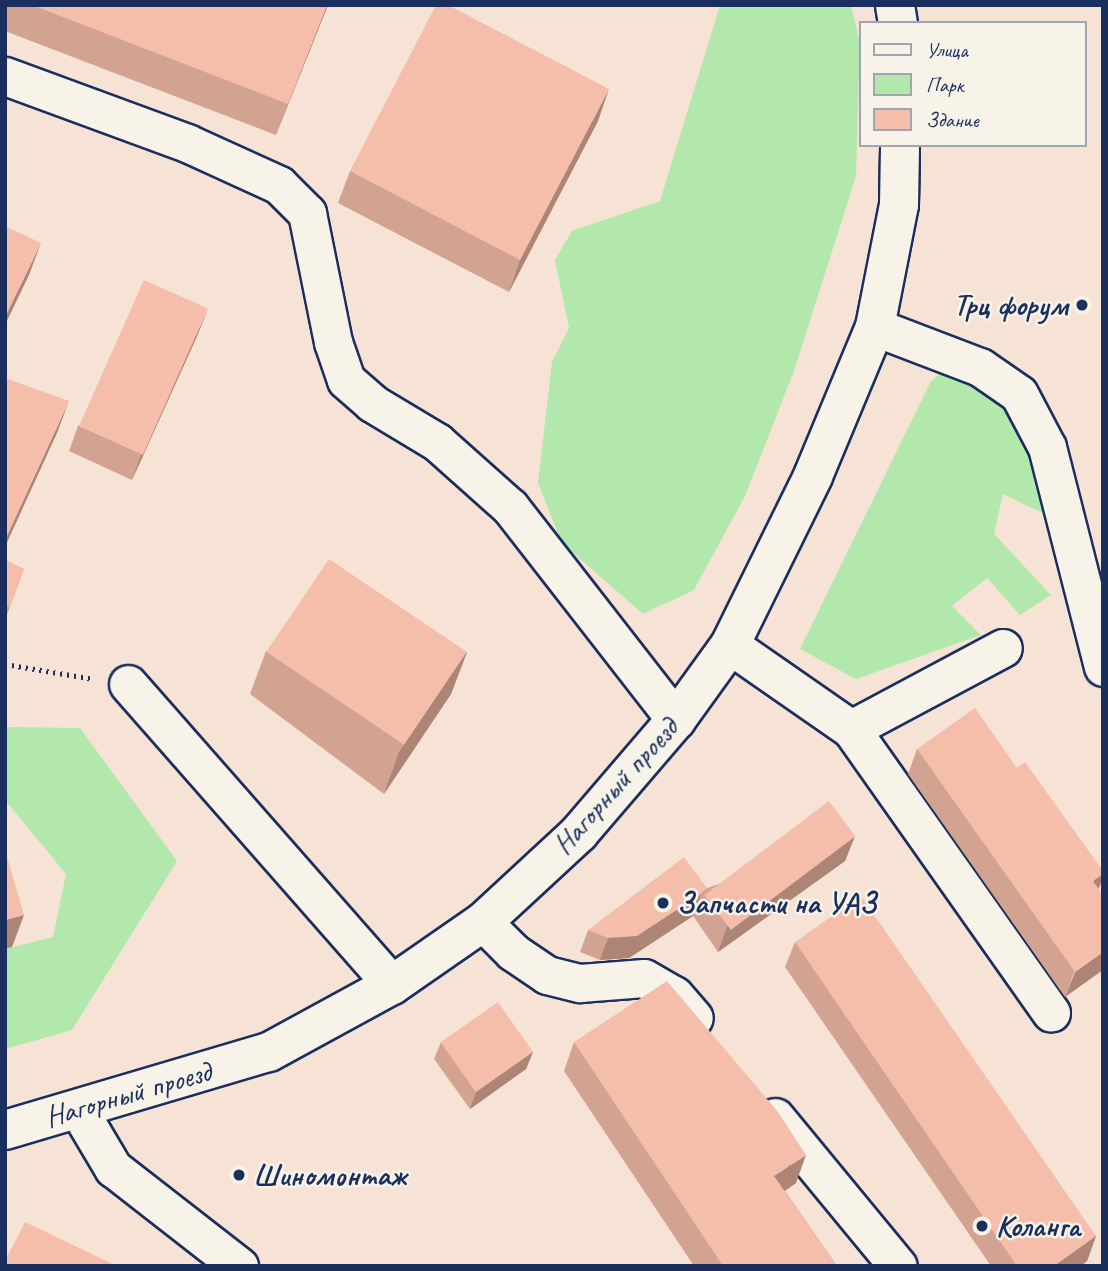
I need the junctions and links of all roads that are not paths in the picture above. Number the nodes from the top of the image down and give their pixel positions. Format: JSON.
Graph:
{"nodes":[{"id":1,"x":5,"y":76,"type":"edge"},
{"id":2,"x":900,"y":147,"type":"edge"},
{"id":3,"x":875,"y":327,"type":"junction"},
{"id":4,"x":730,"y":645,"type":"junction"},
{"id":5,"x":1003,"y":648,"type":"dead end"},
{"id":6,"x":1099,"y":648,"type":"edge"},
{"id":7,"x":128,"y":684,"type":"road end"},
{"id":8,"x":676,"y":720,"type":"junction"},
{"id":9,"x":850,"y":729,"type":"junction"},
{"id":10,"x":483,"y":922,"type":"junction"},
{"id":11,"x":392,"y":985,"type":"junction"},
{"id":12,"x":1051,"y":1013,"type":"dead end"},
{"id":13,"x":717,"y":1047,"type":"edge"},
{"id":14,"x":752,"y":1089,"type":"edge"},
{"id":15,"x":78,"y":1109,"type":"junction"},
{"id":16,"x":5,"y":1130,"type":"edge"},
{"id":17,"x":239,"y":1266,"type":"edge"},
{"id":18,"x":898,"y":1266,"type":"edge"}],
"edges":[{"from":1,"to":8,"type":"lane"},
{"from":2,"to":3,"type":"main road","name":"Нагорный проезд"},
{"from":3,"to":4,"type":"main road","name":"Нагорный проезд"},
{"from":3,"to":6,"type":"lane"},
{"from":4,"to":8,"type":"main road","name":"Нагорный проезд"},
{"from":4,"to":9,"type":"lane"},
{"from":5,"to":9,"type":"lane"},
{"from":7,"to":11,"type":"lane"},
{"from":8,"to":10,"type":"main road","name":"Нагорный проезд"},
{"from":9,"to":12,"type":"lane"},
{"from":10,"to":11,"type":"main road","name":"Нагорный проезд"},
{"from":10,"to":13,"type":"lane"},
{"from":11,"to":15,"type":"main road","name":"Нагорный проезд"},
{"from":14,"to":18,"type":"lane"},
{"from":15,"to":16,"type":"main road","name":"Нагорный проезд"},
{"from":15,"to":17,"type":"lane"}]}
